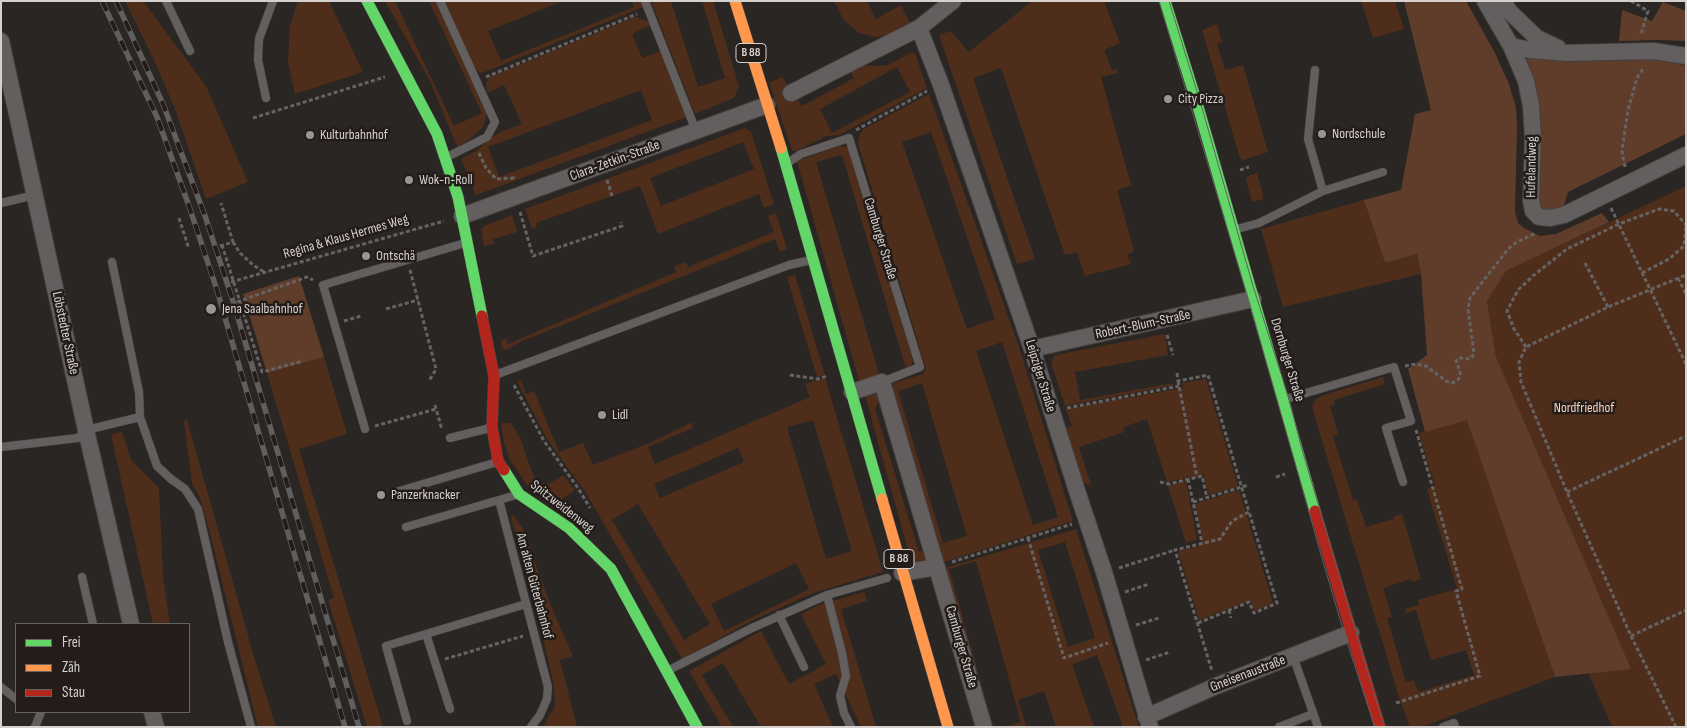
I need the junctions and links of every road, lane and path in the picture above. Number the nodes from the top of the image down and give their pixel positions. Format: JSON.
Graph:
{"nodes":[{"id":1,"x":166,"y":1,"type":"edge"},
{"id":2,"x":273,"y":1,"type":"edge"},
{"id":3,"x":367,"y":1,"type":"edge"},
{"id":4,"x":440,"y":1,"type":"edge"},
{"id":5,"x":645,"y":1,"type":"edge"},
{"id":6,"x":735,"y":1,"type":"edge"},
{"id":7,"x":953,"y":1,"type":"edge"},
{"id":8,"x":1165,"y":1,"type":"edge"},
{"id":9,"x":1485,"y":1,"type":"edge"},
{"id":10,"x":1504,"y":1,"type":"edge"},
{"id":11,"x":1631,"y":1,"type":"edge"},
{"id":12,"x":649,"y":10,"type":"junction"},
{"id":13,"x":919,"y":28,"type":"junction"},
{"id":14,"x":1,"y":41,"type":"edge"},
{"id":15,"x":1511,"y":46,"type":"junction"},
{"id":16,"x":190,"y":50,"type":"dead end"},
{"id":17,"x":1653,"y":51,"type":"junction"},
{"id":18,"x":1567,"y":53,"type":"junction"},
{"id":19,"x":1686,"y":56,"type":"edge"},
{"id":20,"x":405,"y":70,"type":"junction"},
{"id":21,"x":1315,"y":70,"type":"dead end"},
{"id":22,"x":476,"y":81,"type":"junction"},
{"id":23,"x":940,"y":85,"type":"junction"},
{"id":24,"x":791,"y":93,"type":"dead end"},
{"id":25,"x":266,"y":98,"type":"dead end"},
{"id":26,"x":767,"y":105,"type":"junction"},
{"id":27,"x":252,"y":118,"type":"dead end"},
{"id":28,"x":696,"y":131,"type":"junction"},
{"id":29,"x":849,"y":138,"type":"junction"},
{"id":30,"x":475,"y":143,"type":"junction"},
{"id":31,"x":1686,"y":155,"type":"edge"},
{"id":32,"x":445,"y":158,"type":"junction"},
{"id":33,"x":784,"y":165,"type":"junction"},
{"id":34,"x":1249,"y":167,"type":"dead end"},
{"id":35,"x":1240,"y":170,"type":"dead end"},
{"id":36,"x":1383,"y":172,"type":"dead end"},
{"id":37,"x":606,"y":176,"type":"dead end"},
{"id":38,"x":516,"y":184,"type":"dead end"},
{"id":39,"x":1628,"y":184,"type":"junction"},
{"id":40,"x":1323,"y":191,"type":"junction"},
{"id":41,"x":1605,"y":194,"type":"junction"},
{"id":42,"x":35,"y":195,"type":"junction"},
{"id":43,"x":612,"y":196,"type":"dead end"},
{"id":44,"x":1,"y":203,"type":"edge"},
{"id":45,"x":221,"y":203,"type":"dead end"},
{"id":46,"x":519,"y":209,"type":"dead end"},
{"id":47,"x":462,"y":216,"type":"junction"},
{"id":48,"x":179,"y":218,"type":"dead end"},
{"id":49,"x":621,"y":222,"type":"dead end"},
{"id":50,"x":1619,"y":224,"type":"junction"},
{"id":51,"x":1686,"y":225,"type":"edge"},
{"id":52,"x":1234,"y":230,"type":"junction"},
{"id":53,"x":1539,"y":232,"type":"dead end"},
{"id":54,"x":233,"y":242,"type":"junction"},
{"id":55,"x":467,"y":242,"type":"junction"},
{"id":56,"x":1685,"y":246,"type":"edge"},
{"id":57,"x":189,"y":249,"type":"dead end"},
{"id":58,"x":813,"y":259,"type":"junction"},
{"id":59,"x":408,"y":260,"type":"junction"},
{"id":60,"x":112,"y":262,"type":"dead end"},
{"id":61,"x":1585,"y":263,"type":"dead end"},
{"id":62,"x":265,"y":272,"type":"junction"},
{"id":63,"x":1642,"y":273,"type":"junction"},
{"id":64,"x":1686,"y":275,"type":"edge"},
{"id":65,"x":1678,"y":278,"type":"junction"},
{"id":66,"x":234,"y":281,"type":"junction"},
{"id":67,"x":322,"y":285,"type":"junction"},
{"id":68,"x":1650,"y":290,"type":"junction"},
{"id":69,"x":1686,"y":294,"type":"edge"},
{"id":70,"x":1253,"y":299,"type":"junction"},
{"id":71,"x":418,"y":300,"type":"junction"},
{"id":72,"x":238,"y":301,"type":"junction"},
{"id":73,"x":1608,"y":307,"type":"junction"},
{"id":74,"x":386,"y":309,"type":"dead end"},
{"id":75,"x":1164,"y":320,"type":"junction"},
{"id":76,"x":1526,"y":347,"type":"junction"},
{"id":77,"x":1032,"y":349,"type":"junction"},
{"id":78,"x":1173,"y":355,"type":"dead end"},
{"id":79,"x":303,"y":361,"type":"dead end"},
{"id":80,"x":1686,"y":364,"type":"edge"},
{"id":81,"x":1394,"y":368,"type":"junction"},
{"id":82,"x":1177,"y":373,"type":"dead end"},
{"id":83,"x":497,"y":374,"type":"junction"},
{"id":84,"x":790,"y":375,"type":"dead end"},
{"id":85,"x":828,"y":376,"type":"dead end"},
{"id":86,"x":429,"y":381,"type":"dead end"},
{"id":87,"x":1178,"y":381,"type":"junction"},
{"id":88,"x":882,"y":382,"type":"junction"},
{"id":89,"x":1179,"y":386,"type":"junction"},
{"id":90,"x":852,"y":392,"type":"junction"},
{"id":91,"x":1284,"y":400,"type":"junction"},
{"id":92,"x":1064,"y":409,"type":"dead end"},
{"id":93,"x":140,"y":417,"type":"junction"},
{"id":94,"x":1411,"y":421,"type":"junction"},
{"id":95,"x":492,"y":427,"type":"junction"},
{"id":96,"x":365,"y":429,"type":"joint"},
{"id":97,"x":86,"y":430,"type":"junction"},
{"id":98,"x":1686,"y":436,"type":"edge"},
{"id":99,"x":450,"y":438,"type":"joint"},
{"id":100,"x":1,"y":447,"type":"edge"},
{"id":101,"x":498,"y":461,"type":"junction"},
{"id":102,"x":1196,"y":477,"type":"junction"},
{"id":103,"x":1188,"y":479,"type":"junction"},
{"id":104,"x":1160,"y":482,"type":"dead end"},
{"id":105,"x":1403,"y":482,"type":"dead end"},
{"id":106,"x":1248,"y":484,"type":"dead end"},
{"id":107,"x":1242,"y":487,"type":"junction"},
{"id":108,"x":396,"y":492,"type":"dead end"},
{"id":109,"x":1567,"y":492,"type":"junction"},
{"id":110,"x":519,"y":494,"type":"junction"},
{"id":111,"x":1207,"y":498,"type":"junction"},
{"id":112,"x":498,"y":500,"type":"junction"},
{"id":113,"x":1193,"y":502,"type":"junction"},
{"id":114,"x":590,"y":508,"type":"dead end"},
{"id":115,"x":1249,"y":512,"type":"junction"},
{"id":116,"x":1086,"y":520,"type":"junction"},
{"id":117,"x":406,"y":527,"type":"dead end"},
{"id":118,"x":1028,"y":538,"type":"junction"},
{"id":119,"x":1202,"y":543,"type":"junction"},
{"id":120,"x":1175,"y":550,"type":"junction"},
{"id":121,"x":937,"y":567,"type":"junction"},
{"id":122,"x":1104,"y":572,"type":"junction"},
{"id":123,"x":895,"y":576,"type":"junction"},
{"id":124,"x":82,"y":577,"type":"dead end"},
{"id":125,"x":1148,"y":584,"type":"dead end"},
{"id":126,"x":827,"y":594,"type":"junction"},
{"id":127,"x":1111,"y":597,"type":"junction"},
{"id":128,"x":526,"y":604,"type":"junction"},
{"id":129,"x":1229,"y":610,"type":"junction"},
{"id":130,"x":1686,"y":610,"type":"edge"},
{"id":131,"x":779,"y":615,"type":"junction"},
{"id":132,"x":1159,"y":618,"type":"dead end"},
{"id":133,"x":1232,"y":618,"type":"dead end"},
{"id":134,"x":92,"y":623,"type":"edge"},
{"id":135,"x":131,"y":623,"type":"edge"},
{"id":136,"x":1198,"y":623,"type":"junction"},
{"id":137,"x":533,"y":633,"type":"junction"},
{"id":138,"x":426,"y":634,"type":"junction"},
{"id":139,"x":1351,"y":634,"type":"junction"},
{"id":140,"x":1117,"y":636,"type":"junction"},
{"id":141,"x":1631,"y":636,"type":"junction"},
{"id":142,"x":1170,"y":652,"type":"dead end"},
{"id":143,"x":1293,"y":656,"type":"junction"},
{"id":144,"x":434,"y":662,"type":"junction"},
{"id":145,"x":1131,"y":665,"type":"junction"},
{"id":146,"x":804,"y":667,"type":"dead end"},
{"id":147,"x":667,"y":671,"type":"junction"},
{"id":148,"x":1216,"y":686,"type":"junction"},
{"id":149,"x":1,"y":687,"type":"edge"},
{"id":150,"x":15,"y":698,"type":"edge"},
{"id":151,"x":1396,"y":703,"type":"dead end"},
{"id":152,"x":450,"y":709,"type":"dead end"},
{"id":153,"x":152,"y":713,"type":"edge"},
{"id":154,"x":1314,"y":714,"type":"junction"},
{"id":155,"x":40,"y":715,"type":"edge"},
{"id":156,"x":407,"y":721,"type":"dead end"},
{"id":157,"x":1148,"y":722,"type":"edge"},
{"id":158,"x":36,"y":727,"type":"edge"},
{"id":159,"x":156,"y":727,"type":"edge"},
{"id":160,"x":251,"y":727,"type":"edge"},
{"id":161,"x":531,"y":727,"type":"edge"},
{"id":162,"x":697,"y":727,"type":"edge"},
{"id":163,"x":851,"y":727,"type":"edge"},
{"id":164,"x":948,"y":727,"type":"edge"},
{"id":165,"x":984,"y":727,"type":"edge"},
{"id":166,"x":1280,"y":727,"type":"edge"},
{"id":167,"x":1318,"y":727,"type":"edge"},
{"id":168,"x":1380,"y":727,"type":"edge"},
{"id":169,"x":1443,"y":727,"type":"edge"},
{"id":170,"x":1455,"y":727,"type":"edge"},
{"id":171,"x":1676,"y":727,"type":"edge"}],
"edges":[{"from":1,"to":16,"type":"lane"},
{"from":2,"to":25,"type":"lane"},
{"from":3,"to":20,"type":"street","name":"Spitzweidenweg"},
{"from":4,"to":22,"type":"lane"},
{"from":5,"to":12,"type":"lane"},
{"from":6,"to":26,"type":"street","number":"B 88"},
{"from":7,"to":13,"type":"street"},
{"from":8,"to":52,"type":"street","name":"Dornburger Straße"},
{"from":9,"to":15,"type":"street","name":"Hufelandweg"},
{"from":10,"to":18,"type":"street"},
{"from":11,"to":17,"type":"path"},
{"from":12,"to":22,"type":"path"},
{"from":12,"to":28,"type":"lane"},
{"from":13,"to":23,"type":"street","name":"Leipziger Straße"},
{"from":13,"to":24,"type":"street"},
{"from":14,"to":42,"type":"street","name":"Löbstedter Straße"},
{"from":15,"to":18,"type":"street"},
{"from":15,"to":41,"type":"street","name":"Hufelandweg"},
{"from":17,"to":18,"type":"street"},
{"from":17,"to":19,"type":"street"},
{"from":17,"to":39,"type":"path"},
{"from":20,"to":27,"type":"path"},
{"from":20,"to":32,"type":"street","name":"Spitzweidenweg"},
{"from":21,"to":40,"type":"lane"},
{"from":22,"to":30,"type":"lane"},
{"from":23,"to":29,"type":"path"},
{"from":23,"to":77,"type":"street","name":"Leipziger Straße"},
{"from":26,"to":28,"type":"street","name":"Clara-Zetkin-Straße"},
{"from":26,"to":33,"type":"street","number":"B 88"},
{"from":28,"to":47,"type":"street","name":"Clara-Zetkin-Straße"},
{"from":29,"to":33,"type":"lane"},
{"from":29,"to":88,"type":"lane","name":"Camburger Straße"},
{"from":30,"to":32,"type":"lane"},
{"from":30,"to":38,"type":"path"},
{"from":31,"to":39,"type":"street","name":"Hufelandweg"},
{"from":32,"to":47,"type":"street","name":"Spitzweidenweg"},
{"from":33,"to":58,"type":"street","number":"B 88"},
{"from":34,"to":35,"type":"path"},
{"from":36,"to":40,"type":"lane"},
{"from":37,"to":43,"type":"path"},
{"from":39,"to":41,"type":"street","name":"Hufelandweg"},
{"from":40,"to":52,"type":"lane"},
{"from":41,"to":50,"type":"path"},
{"from":42,"to":44,"type":"lane"},
{"from":42,"to":97,"type":"street","name":"Löbstedter Straße"},
{"from":45,"to":54,"type":"path"},
{"from":46,"to":49,"type":"path"},
{"from":47,"to":55,"type":"street","name":"Spitzweidenweg"},
{"from":47,"to":62,"type":"path","name":"Regina & Klaus Hermes Weg"},
{"from":48,"to":57,"type":"path"},
{"from":50,"to":51,"type":"path"},
{"from":50,"to":63,"type":"path"},
{"from":50,"to":76,"type":"path"},
{"from":51,"to":56,"type":"path"},
{"from":52,"to":70,"type":"street","name":"Dornburger Straße"},
{"from":53,"to":81,"type":"path"},
{"from":54,"to":62,"type":"path"},
{"from":54,"to":66,"type":"path"},
{"from":55,"to":59,"type":"lane"},
{"from":55,"to":83,"type":"street","name":"Spitzweidenweg"},
{"from":56,"to":63,"type":"path"},
{"from":58,"to":83,"type":"lane"},
{"from":58,"to":90,"type":"street","number":"B 88"},
{"from":59,"to":67,"type":"lane"},
{"from":59,"to":71,"type":"path"},
{"from":60,"to":93,"type":"lane"},
{"from":61,"to":73,"type":"path"},
{"from":62,"to":66,"type":"path","name":"Regina & Klaus Hermes Weg"},
{"from":63,"to":68,"type":"path"},
{"from":64,"to":65,"type":"path"},
{"from":65,"to":68,"type":"path"},
{"from":65,"to":69,"type":"path"},
{"from":66,"to":72,"type":"path"},
{"from":67,"to":72,"type":"path"},
{"from":67,"to":96,"type":"lane"},
{"from":68,"to":73,"type":"path"},
{"from":68,"to":80,"type":"path"},
{"from":70,"to":75,"type":"street","name":"Robert-Blum-Straße"},
{"from":70,"to":91,"type":"street","name":"Dornburger Straße"},
{"from":71,"to":74,"type":"path"},
{"from":71,"to":86,"type":"path"},
{"from":72,"to":79,"type":"path"},
{"from":73,"to":76,"type":"path"},
{"from":75,"to":77,"type":"street","name":"Robert-Blum-Straße"},
{"from":75,"to":78,"type":"path"},
{"from":76,"to":109,"type":"path"},
{"from":77,"to":116,"type":"street","name":"Leipziger Straße"},
{"from":81,"to":91,"type":"lane"},
{"from":81,"to":94,"type":"lane"},
{"from":82,"to":87,"type":"path"},
{"from":83,"to":95,"type":"street","name":"Spitzweidenweg"},
{"from":83,"to":114,"type":"path"},
{"from":84,"to":85,"type":"path"},
{"from":87,"to":89,"type":"path"},
{"from":87,"to":107,"type":"path"},
{"from":88,"to":90,"type":"street","name":"Camburger Straße"},
{"from":88,"to":121,"type":"street","name":"Camburger Straße"},
{"from":89,"to":92,"type":"path"},
{"from":89,"to":102,"type":"path"},
{"from":90,"to":123,"type":"street","number":"B 88"},
{"from":91,"to":139,"type":"street","name":"Dornburger Straße"},
{"from":93,"to":97,"type":"lane"},
{"from":93,"to":160,"type":"lane"},
{"from":94,"to":105,"type":"lane"},
{"from":94,"to":151,"type":"path"},
{"from":95,"to":99,"type":"lane"},
{"from":95,"to":101,"type":"street","name":"Spitzweidenweg"},
{"from":96,"to":99,"type":"path"},
{"from":97,"to":100,"type":"lane"},
{"from":97,"to":135,"type":"street","name":"Löbstedter Straße"},
{"from":98,"to":109,"type":"path"},
{"from":101,"to":108,"type":"lane"},
{"from":101,"to":110,"type":"street","name":"Spitzweidenweg"},
{"from":102,"to":103,"type":"path"},
{"from":102,"to":111,"type":"path"},
{"from":103,"to":104,"type":"path"},
{"from":103,"to":113,"type":"path"},
{"from":106,"to":107,"type":"path"},
{"from":107,"to":111,"type":"path"},
{"from":107,"to":115,"type":"path"},
{"from":109,"to":141,"type":"path"},
{"from":110,"to":112,"type":"lane"},
{"from":110,"to":147,"type":"street","name":"Spitzweidenweg"},
{"from":111,"to":113,"type":"path"},
{"from":112,"to":117,"type":"lane"},
{"from":112,"to":128,"type":"lane","name":"Am alten Güterbahnhof"},
{"from":113,"to":119,"type":"path"},
{"from":115,"to":119,"type":"path"},
{"from":115,"to":129,"type":"path"},
{"from":116,"to":118,"type":"path"},
{"from":116,"to":122,"type":"street","name":"Leipziger Straße"},
{"from":118,"to":121,"type":"path"},
{"from":118,"to":140,"type":"path"},
{"from":119,"to":120,"type":"path"},
{"from":120,"to":122,"type":"path"},
{"from":120,"to":136,"type":"path"},
{"from":121,"to":123,"type":"street"},
{"from":121,"to":165,"type":"street","name":"Camburger Straße"},
{"from":122,"to":127,"type":"street","name":"Leipziger Straße"},
{"from":123,"to":126,"type":"lane"},
{"from":123,"to":164,"type":"street","number":"B 88"},
{"from":124,"to":134,"type":"lane"},
{"from":125,"to":127,"type":"path"},
{"from":126,"to":131,"type":"lane"},
{"from":126,"to":163,"type":"lane"},
{"from":127,"to":140,"type":"street","name":"Leipziger Straße"},
{"from":128,"to":137,"type":"lane","name":"Am alten Güterbahnhof"},
{"from":128,"to":138,"type":"lane"},
{"from":129,"to":133,"type":"path"},
{"from":129,"to":136,"type":"path"},
{"from":130,"to":141,"type":"path"},
{"from":131,"to":146,"type":"lane"},
{"from":131,"to":147,"type":"lane"},
{"from":132,"to":140,"type":"path"},
{"from":136,"to":148,"type":"path"},
{"from":137,"to":144,"type":"path"},
{"from":137,"to":161,"type":"lane","name":"Am alten Güterbahnhof"},
{"from":138,"to":144,"type":"lane"},
{"from":138,"to":156,"type":"lane"},
{"from":139,"to":143,"type":"street","name":"Gneisenaustraße"},
{"from":139,"to":168,"type":"street","name":"Dornburger Straße"},
{"from":140,"to":145,"type":"street","name":"Leipziger Straße"},
{"from":141,"to":171,"type":"path"},
{"from":142,"to":145,"type":"path"},
{"from":143,"to":148,"type":"street","name":"Gneisenaustraße"},
{"from":143,"to":154,"type":"lane"},
{"from":144,"to":152,"type":"lane"},
{"from":145,"to":157,"type":"street","name":"Leipziger Straße"},
{"from":147,"to":162,"type":"street","name":"Spitzweidenweg"},
{"from":148,"to":157,"type":"street","name":"Gneisenaustraße"},
{"from":149,"to":150,"type":"lane"},
{"from":153,"to":159,"type":"street"},
{"from":154,"to":166,"type":"lane"},
{"from":154,"to":167,"type":"lane"},
{"from":155,"to":158,"type":"lane"},
{"from":169,"to":170,"type":"lane"}]}
